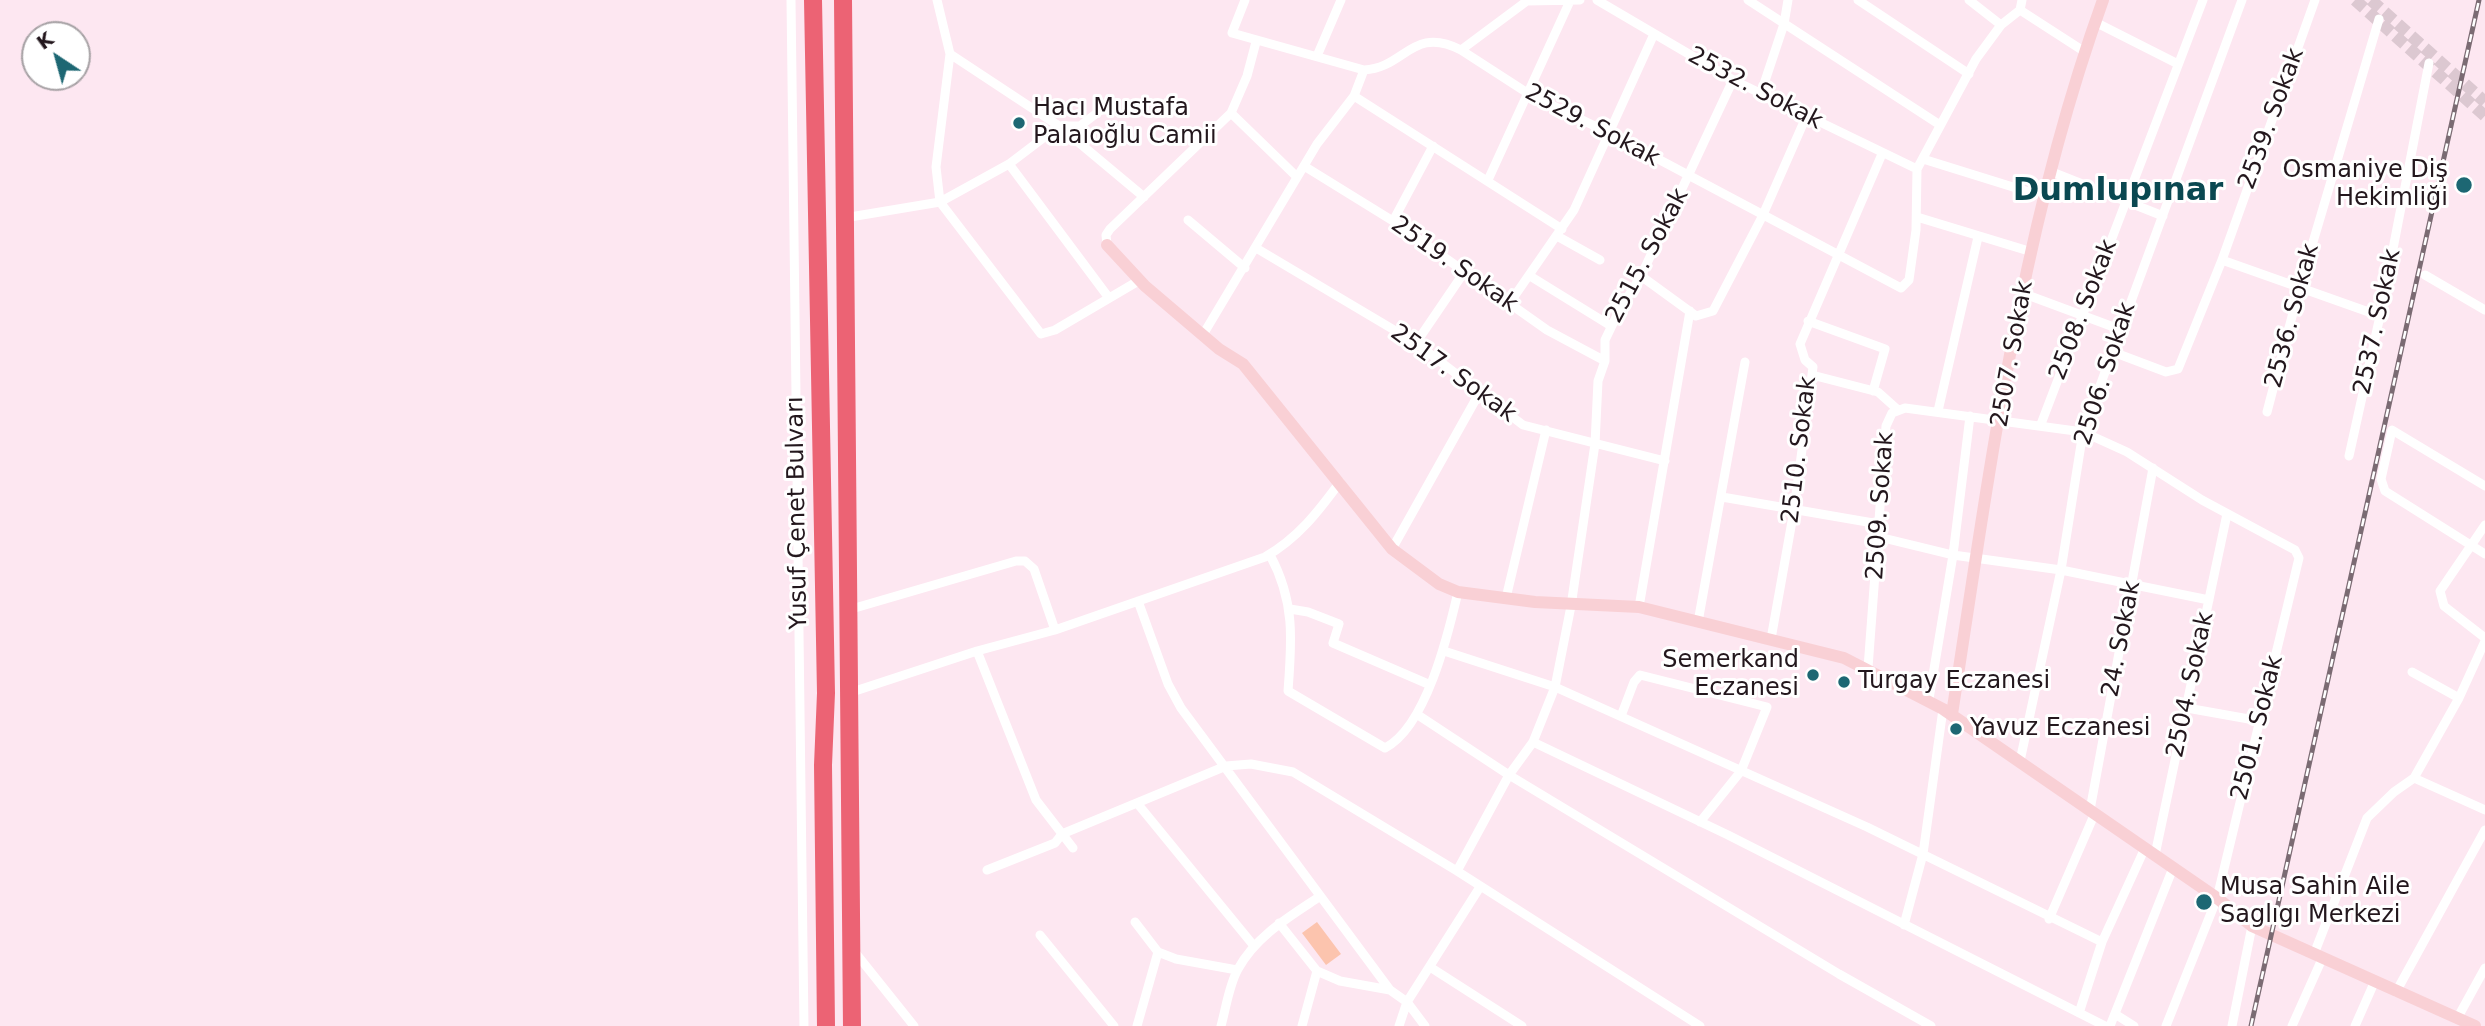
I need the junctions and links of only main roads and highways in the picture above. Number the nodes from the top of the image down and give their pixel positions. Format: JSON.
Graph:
{"nodes":[{"id":1,"x":813,"y":0,"type":"edge"},
{"id":2,"x":843,"y":0,"type":"edge"},
{"id":3,"x":826,"y":1026,"type":"edge"},
{"id":4,"x":852,"y":1026,"type":"edge"}],
"edges":[{"from":1,"to":3,"type":"highway","name":"Yusuf Çenet Bulvarı"},
{"from":2,"to":4,"type":"highway","name":"Yusuf Çenet Bulvarı"}]}
